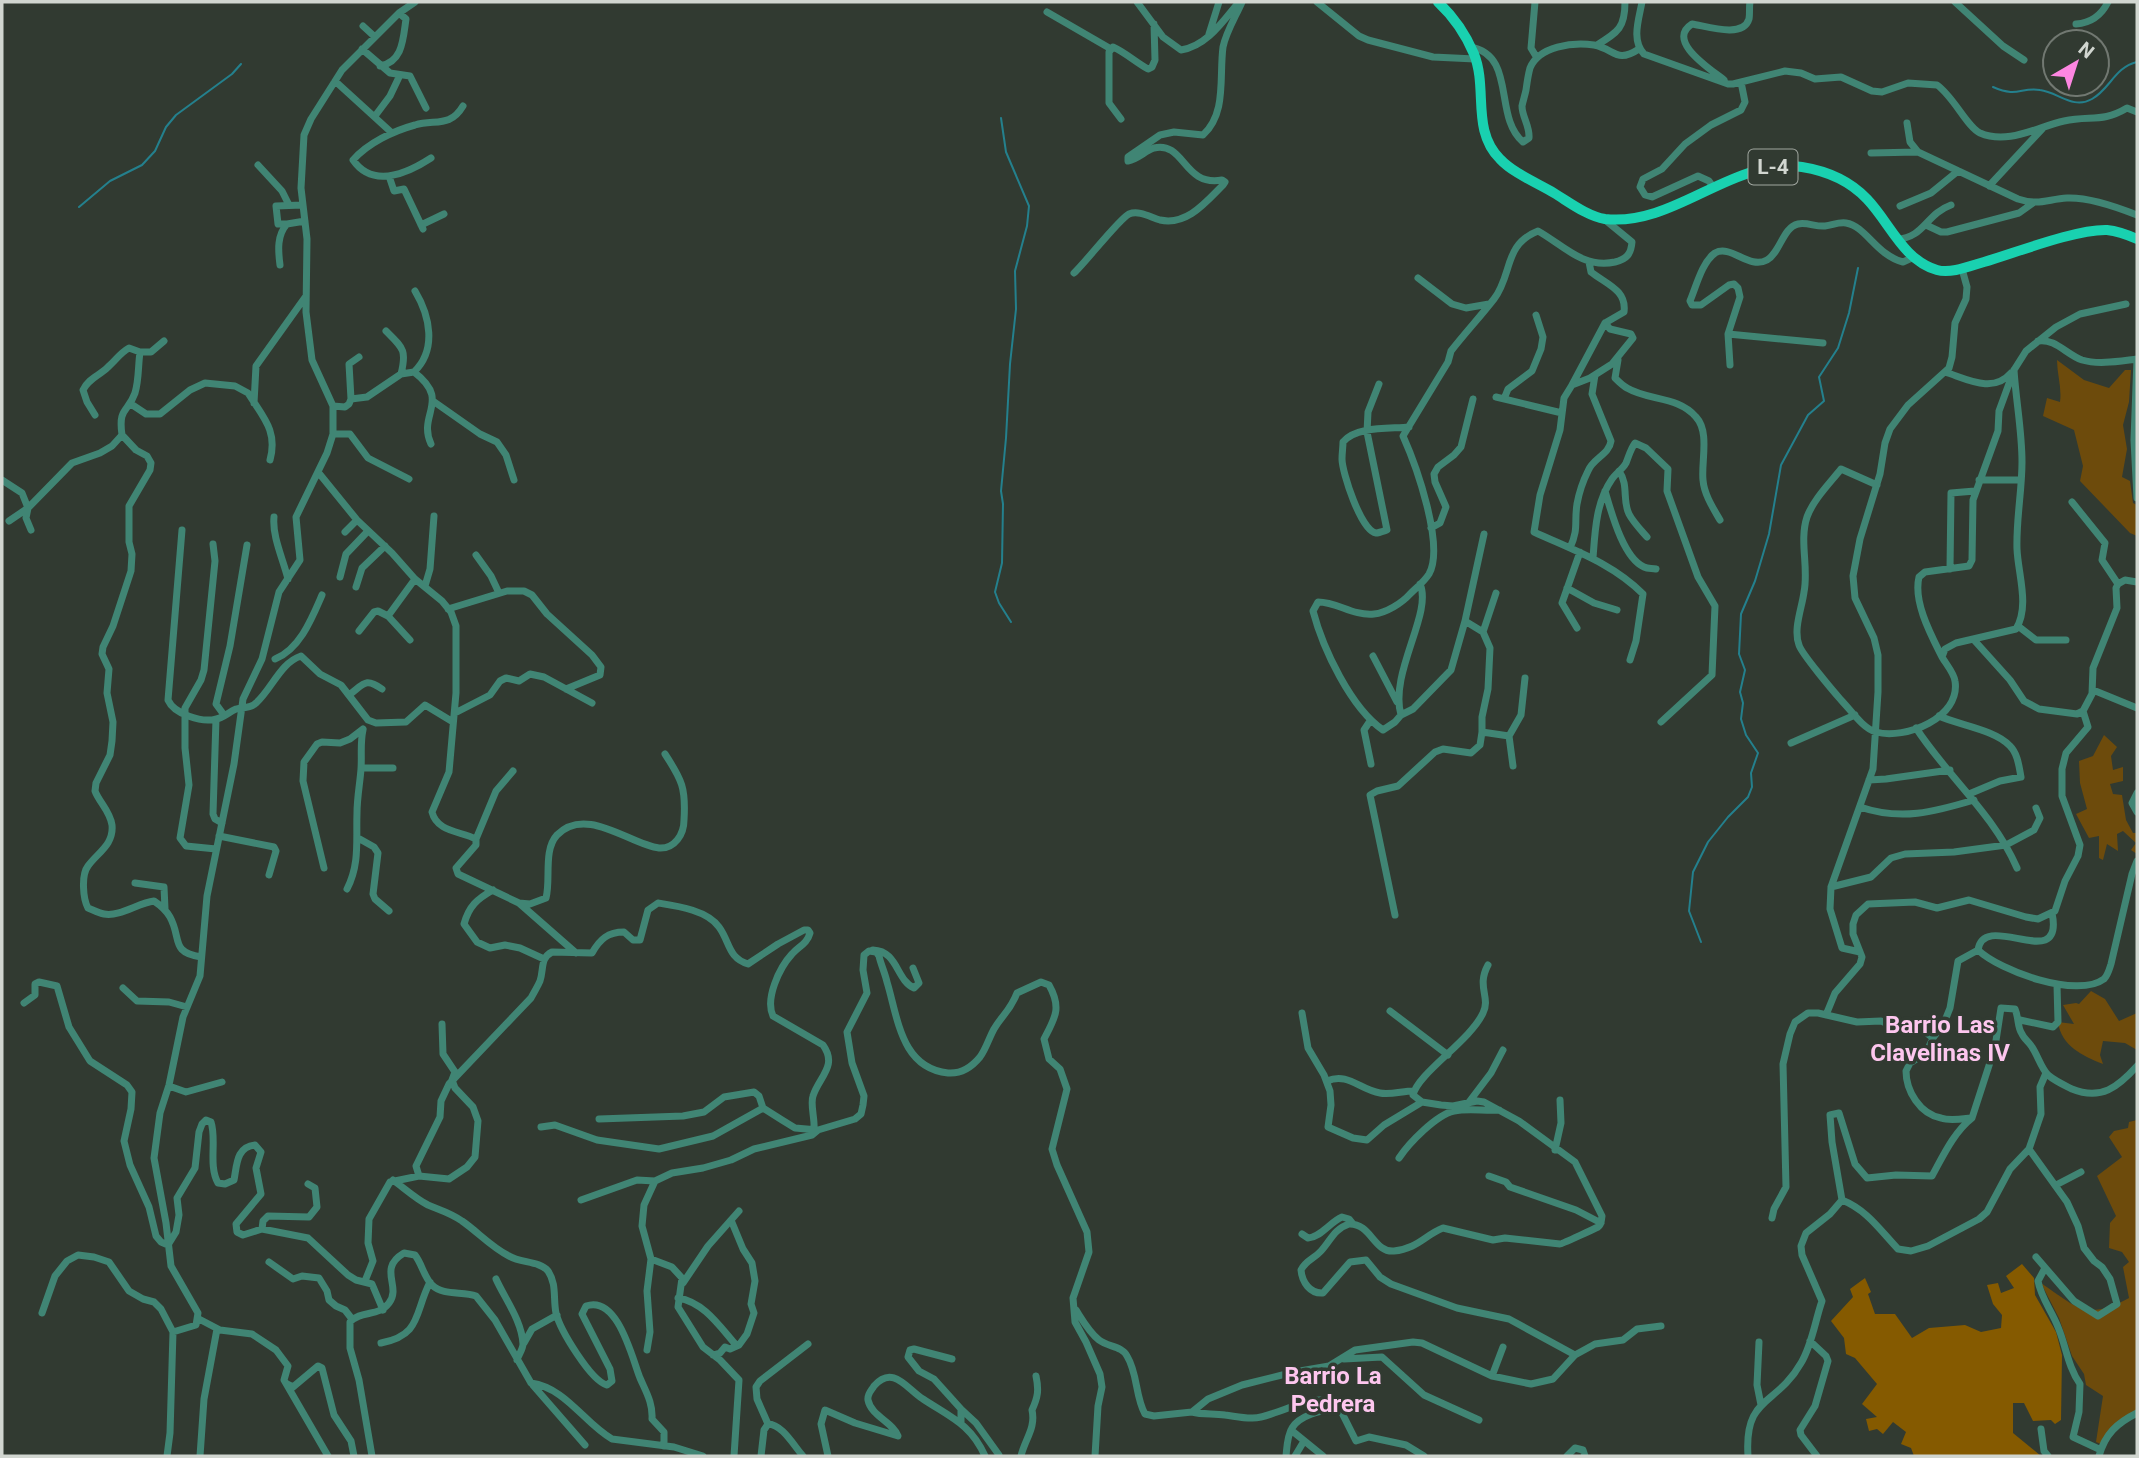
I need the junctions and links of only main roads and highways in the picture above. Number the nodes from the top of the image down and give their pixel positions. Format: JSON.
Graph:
{"nodes":[{"id":1,"x":1438,"y":2,"type":"edge"},
{"id":2,"x":2137,"y":239,"type":"edge"}],
"edges":[{"from":1,"to":2,"type":"main road","number":"L-4"}]}
